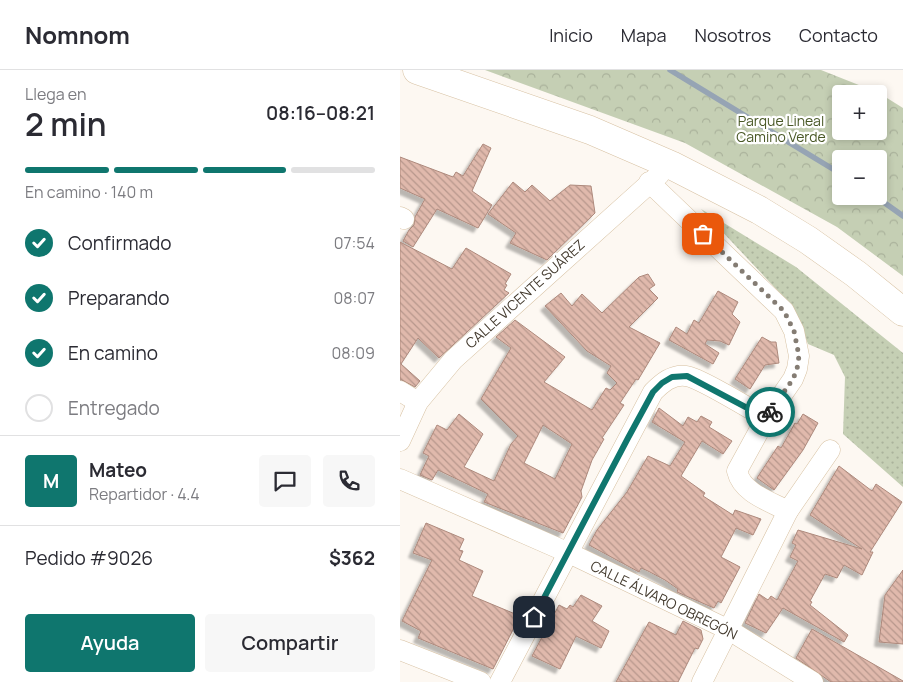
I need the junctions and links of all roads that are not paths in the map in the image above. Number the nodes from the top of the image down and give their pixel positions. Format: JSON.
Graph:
{"nodes":[{"id":1,"x":417,"y":70,"type":"edge"},
{"id":2,"x":671,"y":164,"type":"junction"},
{"id":3,"x":649,"y":182,"type":"junction"},
{"id":4,"x":903,"y":312,"type":"edge"},
{"id":5,"x":400,"y":391,"type":"edge"},
{"id":6,"x":418,"y":402,"type":"junction"},
{"id":7,"x":766,"y":418,"type":"junction"},
{"id":8,"x":400,"y":441,"type":"edge"},
{"id":9,"x":830,"y":450,"type":"dead end"},
{"id":10,"x":400,"y":478,"type":"edge"},
{"id":11,"x":788,"y":511,"type":"junction"},
{"id":12,"x":569,"y":553,"type":"junction"},
{"id":13,"x":729,"y":630,"type":"junction"},
{"id":14,"x":400,"y":650,"type":"edge"},
{"id":15,"x":481,"y":682,"type":"edge"},
{"id":16,"x":500,"y":682,"type":"edge"},
{"id":17,"x":702,"y":682,"type":"edge"},
{"id":18,"x":813,"y":682,"type":"edge"}],
"edges":[{"from":1,"to":2,"type":"highway"},
{"from":2,"to":3,"type":"street","name":"CALLE VICENTE SUÁREZ"},
{"from":2,"to":4,"type":"highway"},
{"from":3,"to":6,"type":"street","name":"CALLE VICENTE SUÁREZ"},
{"from":3,"to":7,"type":"street"},
{"from":5,"to":6,"type":"street"},
{"from":6,"to":8,"type":"street","name":"CALLE VICENTE SUÁREZ"},
{"from":7,"to":11,"type":"street"},
{"from":7,"to":12,"type":"street"},
{"from":9,"to":11,"type":"street"},
{"from":10,"to":12,"type":"street","name":"CALLE ÁLVARO OBREGÓN"},
{"from":11,"to":13,"type":"street"},
{"from":12,"to":13,"type":"street","name":"CALLE ÁLVARO OBREGÓN"},
{"from":12,"to":16,"type":"street"},
{"from":13,"to":17,"type":"street"},
{"from":13,"to":18,"type":"street","name":"CALLE ÁLVARO OBREGÓN"},
{"from":14,"to":15,"type":"street"}]}
